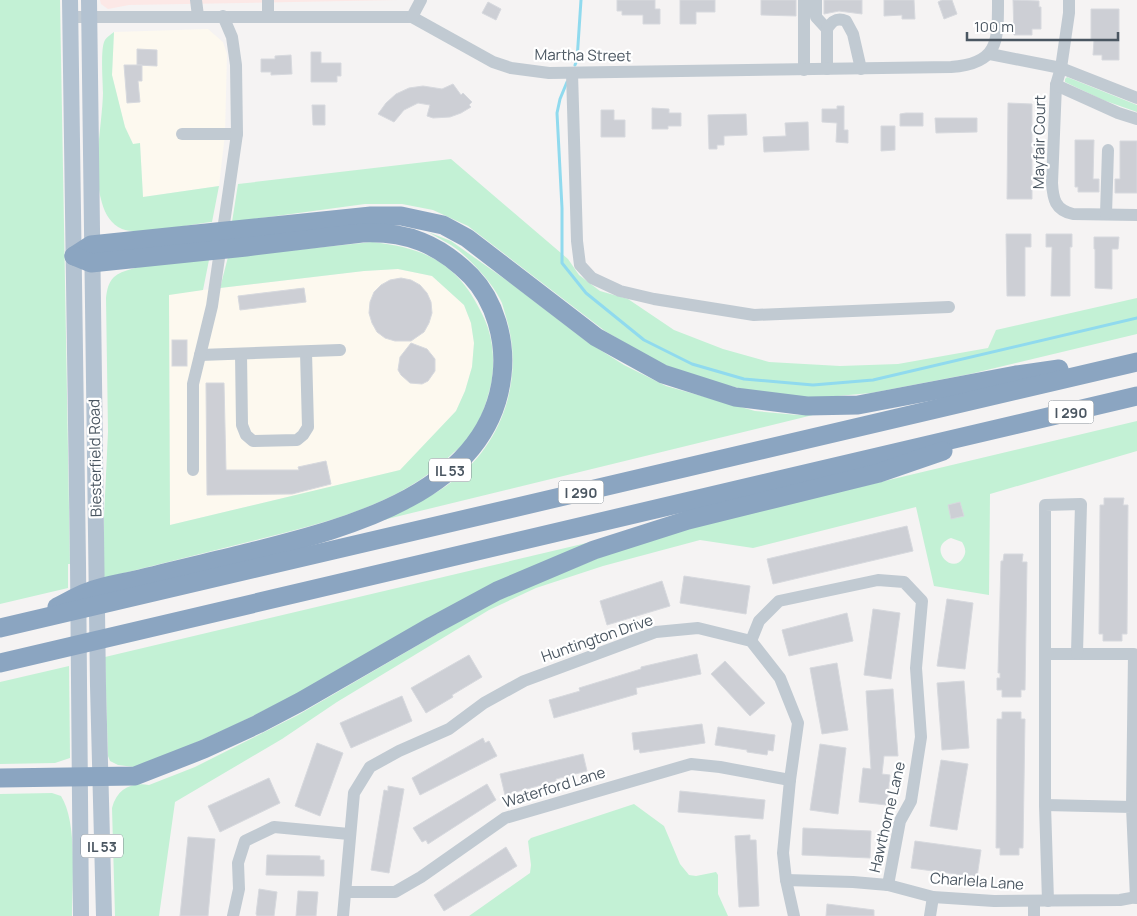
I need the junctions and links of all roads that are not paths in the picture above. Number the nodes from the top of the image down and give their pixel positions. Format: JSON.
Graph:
{"nodes":[{"id":1,"x":70,"y":0,"type":"edge"},
{"id":2,"x":196,"y":0,"type":"edge"},
{"id":3,"x":268,"y":0,"type":"edge"},
{"id":4,"x":420,"y":0,"type":"edge"},
{"id":5,"x":804,"y":0,"type":"edge"},
{"id":6,"x":816,"y":0,"type":"edge"},
{"id":7,"x":998,"y":0,"type":"edge"},
{"id":8,"x":1068,"y":0,"type":"edge"},
{"id":9,"x":89,"y":8,"type":"edge"},
{"id":10,"x":198,"y":16,"type":"junction"},
{"id":11,"x":224,"y":16,"type":"junction"},
{"id":12,"x":268,"y":16,"type":"junction"},
{"id":13,"x":70,"y":17,"type":"junction"},
{"id":14,"x":412,"y":17,"type":"junction"},
{"id":15,"x":828,"y":29,"type":"junction"},
{"id":16,"x":990,"y":54,"type":"junction"},
{"id":17,"x":1061,"y":68,"type":"junction"},
{"id":18,"x":827,"y":69,"type":"junction"},
{"id":19,"x":861,"y":69,"type":"junction"},
{"id":20,"x":804,"y":70,"type":"junction"},
{"id":21,"x":572,"y":73,"type":"junction"},
{"id":22,"x":1056,"y":85,"type":"junction"},
{"id":23,"x":1137,"y":98,"type":"edge"},
{"id":24,"x":1137,"y":119,"type":"edge"},
{"id":25,"x":182,"y":134,"type":"dead end"},
{"id":26,"x":237,"y":134,"type":"junction"},
{"id":27,"x":1108,"y":150,"type":"dead end"},
{"id":28,"x":1106,"y":214,"type":"junction"},
{"id":29,"x":1137,"y":215,"type":"edge"},
{"id":30,"x":247,"y":239,"type":"junction"},
{"id":31,"x":91,"y":254,"type":"junction"},
{"id":32,"x":74,"y":256,"type":"junction"},
{"id":33,"x":949,"y":307,"type":"dead end"},
{"id":34,"x":340,"y":350,"type":"dead end"},
{"id":35,"x":306,"y":352,"type":"junction"},
{"id":36,"x":241,"y":354,"type":"junction"},
{"id":37,"x":200,"y":355,"type":"junction"},
{"id":38,"x":1137,"y":358,"type":"edge"},
{"id":39,"x":1137,"y":362,"type":"edge"},
{"id":40,"x":1137,"y":396,"type":"edge"},
{"id":41,"x":1005,"y":428,"type":"junction"},
{"id":42,"x":193,"y":470,"type":"dead end"},
{"id":43,"x":24,"y":623,"type":"junction"},
{"id":44,"x":0,"y":628,"type":"edge"},
{"id":45,"x":751,"y":641,"type":"junction"},
{"id":46,"x":1045,"y":654,"type":"junction"},
{"id":47,"x":1077,"y":654,"type":"junction"},
{"id":48,"x":0,"y":663,"type":"edge"},
{"id":49,"x":100,"y":777,"type":"junction"},
{"id":50,"x":0,"y":778,"type":"edge"},
{"id":51,"x":81,"y":778,"type":"junction"},
{"id":52,"x":790,"y":780,"type":"junction"},
{"id":53,"x":1045,"y":806,"type":"junction"},
{"id":54,"x":1132,"y":807,"type":"junction"},
{"id":55,"x":349,"y":834,"type":"junction"},
{"id":56,"x":786,"y":880,"type":"junction"},
{"id":57,"x":888,"y":885,"type":"junction"},
{"id":58,"x":346,"y":892,"type":"junction"},
{"id":59,"x":933,"y":897,"type":"junction"},
{"id":60,"x":1136,"y":897,"type":"edge"},
{"id":61,"x":1034,"y":901,"type":"junction"},
{"id":62,"x":1048,"y":901,"type":"junction"},
{"id":63,"x":81,"y":916,"type":"edge"},
{"id":64,"x":104,"y":916,"type":"edge"},
{"id":65,"x":233,"y":916,"type":"edge"},
{"id":66,"x":344,"y":916,"type":"edge"},
{"id":67,"x":794,"y":916,"type":"edge"},
{"id":68,"x":930,"y":916,"type":"edge"},
{"id":69,"x":1034,"y":916,"type":"edge"}],
"edges":[{"from":1,"to":13,"type":"main road","name":"Biesterfield Road"},
{"from":2,"to":10,"type":"street"},
{"from":3,"to":12,"type":"street"},
{"from":4,"to":14,"type":"street"},
{"from":5,"to":20,"type":"street"},
{"from":6,"to":15,"type":"street"},
{"from":7,"to":16,"type":"street"},
{"from":8,"to":17,"type":"street"},
{"from":9,"to":10,"type":"street","name":"Martha Street"},
{"from":9,"to":13,"type":"street","name":"Martha Street"},
{"from":9,"to":31,"type":"main road","name":"Biesterfield Road","number":"IL 53"},
{"from":10,"to":11,"type":"street","name":"Martha Street"},
{"from":11,"to":12,"type":"street","name":"Martha Street"},
{"from":11,"to":26,"type":"street"},
{"from":12,"to":14,"type":"street","name":"Martha Street"},
{"from":13,"to":32,"type":"main road","name":"Biesterfield Road"},
{"from":14,"to":21,"type":"street","name":"Martha Street"},
{"from":15,"to":18,"type":"street"},
{"from":15,"to":19,"type":"street"},
{"from":16,"to":17,"type":"street"},
{"from":16,"to":19,"type":"street","name":"Martha Street"},
{"from":17,"to":22,"type":"street"},
{"from":17,"to":23,"type":"street"},
{"from":18,"to":19,"type":"street","name":"Martha Street"},
{"from":18,"to":20,"type":"street","name":"Martha Street"},
{"from":20,"to":21,"type":"street","name":"Martha Street"},
{"from":21,"to":33,"type":"street"},
{"from":22,"to":24,"type":"street"},
{"from":22,"to":28,"type":"street","name":"Mayfair Court"},
{"from":25,"to":26,"type":"street"},
{"from":26,"to":37,"type":"street"},
{"from":27,"to":28,"type":"street"},
{"from":28,"to":29,"type":"street","name":"Mayfair Court"},
{"from":30,"to":31,"type":"highway","number":"IL 53"},
{"from":30,"to":38,"type":"highway"},
{"from":30,"to":43,"type":"highway","number":"IL 53"},
{"from":31,"to":32,"type":"highway","number":"IL 53"},
{"from":31,"to":49,"type":"main road","name":"Biesterfield Road","number":"IL 53"},
{"from":32,"to":51,"type":"main road","name":"Biesterfield Road"},
{"from":34,"to":35,"type":"street"},
{"from":35,"to":36,"type":"street"},
{"from":35,"to":36,"type":"street"},
{"from":36,"to":37,"type":"street"},
{"from":37,"to":42,"type":"street"},
{"from":39,"to":43,"type":"highway","number":"I 290"},
{"from":40,"to":41,"type":"highway","number":"I 290"},
{"from":41,"to":48,"type":"highway","number":"I 290"},
{"from":41,"to":49,"type":"highway"},
{"from":43,"to":44,"type":"highway","number":"I 290"},
{"from":45,"to":52,"type":"street"},
{"from":45,"to":55,"type":"street","name":"Huntington Drive"},
{"from":45,"to":57,"type":"street","name":"Hawthorne Lane"},
{"from":46,"to":47,"type":"street"},
{"from":46,"to":47,"type":"street"},
{"from":46,"to":53,"type":"street"},
{"from":47,"to":54,"type":"street"},
{"from":49,"to":51,"type":"highway"},
{"from":49,"to":64,"type":"main road","name":"Biesterfield Road","number":"IL 53"},
{"from":50,"to":51,"type":"highway"},
{"from":51,"to":63,"type":"main road","name":"Biesterfield Road","number":"IL 53"},
{"from":52,"to":56,"type":"street"},
{"from":52,"to":58,"type":"street","name":"Waterford Lane"},
{"from":53,"to":54,"type":"street"},
{"from":53,"to":62,"type":"street"},
{"from":54,"to":60,"type":"street"},
{"from":55,"to":58,"type":"street","name":"Huntington Drive"},
{"from":55,"to":65,"type":"street"},
{"from":56,"to":57,"type":"street","name":"Charlela Lane"},
{"from":56,"to":67,"type":"street"},
{"from":57,"to":59,"type":"street","name":"Charlela Lane"},
{"from":58,"to":66,"type":"street","name":"Huntington Drive"},
{"from":59,"to":61,"type":"street","name":"Charlela Lane"},
{"from":59,"to":68,"type":"street"},
{"from":60,"to":62,"type":"street","name":"Charlela Lane"},
{"from":61,"to":62,"type":"street","name":"Charlela Lane"},
{"from":61,"to":69,"type":"street"}]}
